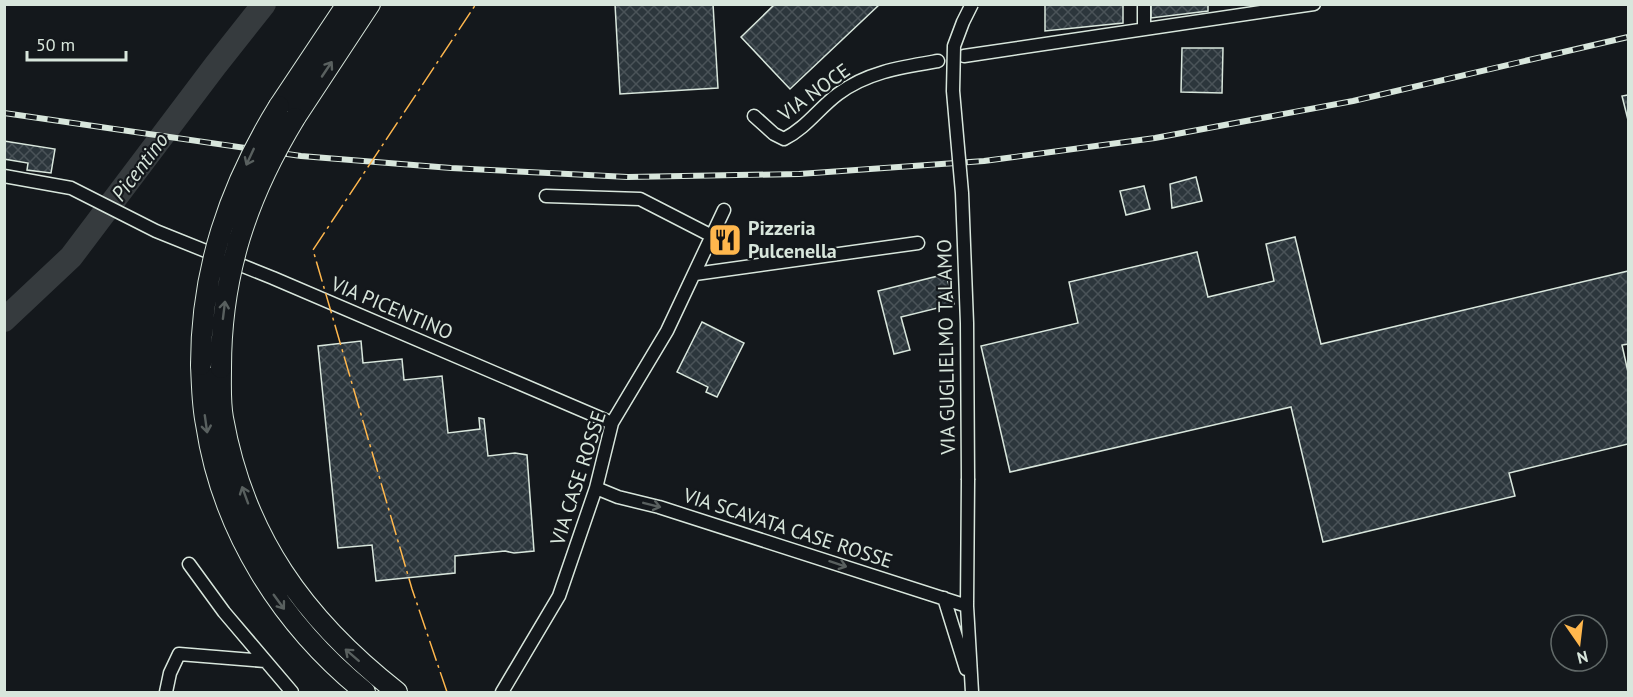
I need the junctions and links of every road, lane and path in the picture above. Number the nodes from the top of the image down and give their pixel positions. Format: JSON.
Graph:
{"nodes":[{"id":1,"x":346,"y":4,"type":"edge"},
{"id":2,"x":370,"y":4,"type":"edge"},
{"id":3,"x":972,"y":4,"type":"edge"},
{"id":4,"x":1144,"y":4,"type":"edge"},
{"id":5,"x":1314,"y":4,"type":"edge"},
{"id":6,"x":1144,"y":29,"type":"junction"},
{"id":7,"x":964,"y":56,"type":"dead end"},
{"id":8,"x":938,"y":61,"type":"dead end"},
{"id":9,"x":287,"y":112,"type":"junction"},
{"id":10,"x":754,"y":116,"type":"dead end"},
{"id":11,"x":4,"y":176,"type":"edge"},
{"id":12,"x":546,"y":196,"type":"dead end"},
{"id":13,"x":724,"y":210,"type":"dead end"},
{"id":14,"x":712,"y":236,"type":"junction"},
{"id":15,"x":918,"y":243,"type":"dead end"},
{"id":16,"x":695,"y":274,"type":"junction"},
{"id":17,"x":612,"y":423,"type":"junction"},
{"id":18,"x":596,"y":488,"type":"junction"},
{"id":19,"x":189,"y":564,"type":"dead end"},
{"id":20,"x":944,"y":598,"type":"junction"},
{"id":21,"x":967,"y":606,"type":"junction"},
{"id":22,"x":265,"y":661,"type":"junction"},
{"id":23,"x":972,"y":691,"type":"edge"},
{"id":24,"x":166,"y":693,"type":"edge"},
{"id":25,"x":292,"y":693,"type":"edge"},
{"id":26,"x":365,"y":693,"type":"edge"},
{"id":27,"x":397,"y":693,"type":"edge"},
{"id":28,"x":502,"y":693,"type":"edge"}],
"edges":[{"from":1,"to":9,"type":"highway"},
{"from":9,"to":2,"type":"highway","one_way":true},
{"from":3,"to":21,"type":"street","name":"VIA GUGLIELMO TALAMO","bridge":true},
{"from":4,"to":6,"type":"street"},
{"from":5,"to":6,"type":"street"},
{"from":6,"to":7,"type":"street"},
{"from":8,"to":10,"type":"street","name":"VIA NOCE"},
{"from":9,"to":26,"type":"highway","one_way":true,"bridge":true},
{"from":27,"to":9,"type":"highway","one_way":true,"bridge":true},
{"from":11,"to":17,"type":"street","name":"VIA PICENTINO"},
{"from":12,"to":14,"type":"street"},
{"from":13,"to":14,"type":"street","name":"VIA CASE ROSSE"},
{"from":14,"to":16,"type":"street","name":"VIA CASE ROSSE"},
{"from":15,"to":16,"type":"street"},
{"from":16,"to":17,"type":"street","name":"VIA CASE ROSSE"},
{"from":17,"to":18,"type":"street","name":"VIA CASE ROSSE"},
{"from":18,"to":20,"type":"street","name":"VIA SCAVATA CASE ROSSE","one_way":true},
{"from":18,"to":28,"type":"street","name":"VIA CASE ROSSE"},
{"from":19,"to":22,"type":"street"},
{"from":20,"to":21,"type":"street","name":"VIA SCAVATA CASE ROSSE"},
{"from":20,"to":23,"type":"street"},
{"from":21,"to":23,"type":"street","name":"VIA GUGLIELMO TALAMO"},
{"from":22,"to":24,"type":"street"},
{"from":22,"to":25,"type":"street"}]}
